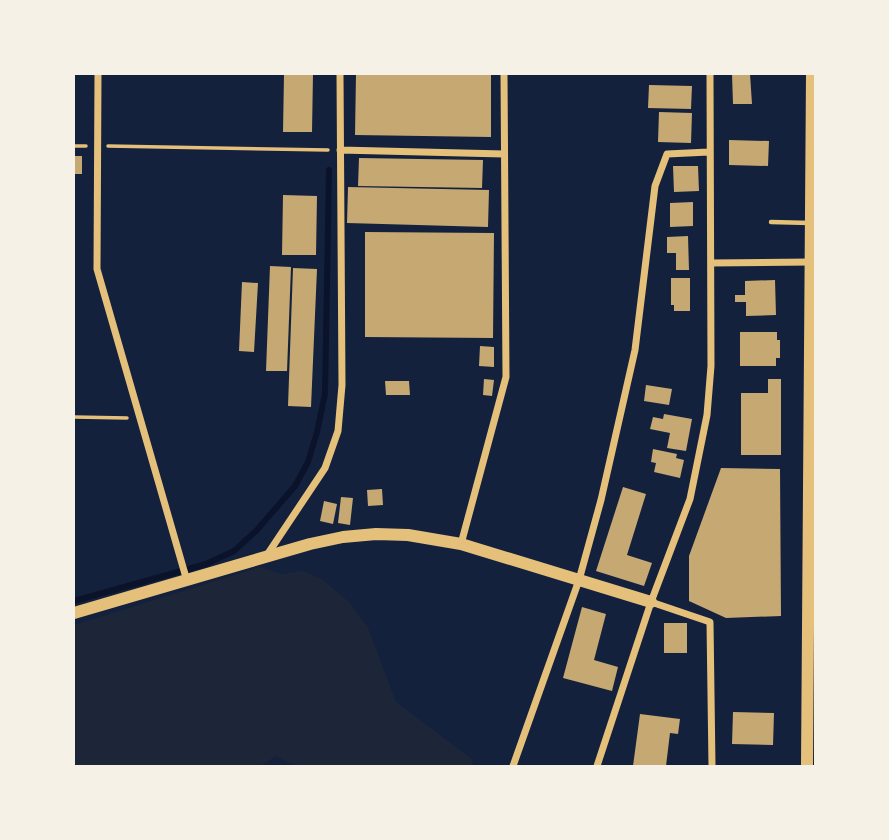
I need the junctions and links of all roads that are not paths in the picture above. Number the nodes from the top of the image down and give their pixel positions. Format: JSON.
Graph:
{"nodes":[{"id":1,"x":99,"y":74,"type":"edge"},
{"id":2,"x":340,"y":74,"type":"edge"},
{"id":3,"x":504,"y":74,"type":"edge"},
{"id":4,"x":710,"y":74,"type":"edge"},
{"id":5,"x":812,"y":74,"type":"edge"},
{"id":6,"x":340,"y":150,"type":"junction"},
{"id":7,"x":709,"y":152,"type":"junction"},
{"id":8,"x":503,"y":155,"type":"junction"},
{"id":9,"x":771,"y":222,"type":"dead end"},
{"id":10,"x":811,"y":223,"type":"junction"},
{"id":11,"x":811,"y":262,"type":"junction"},
{"id":12,"x":711,"y":263,"type":"junction"},
{"id":13,"x":461,"y":544,"type":"junction"},
{"id":14,"x":267,"y":556,"type":"junction"},
{"id":15,"x":579,"y":580,"type":"junction"},
{"id":16,"x":187,"y":581,"type":"junction"},
{"id":17,"x":651,"y":602,"type":"junction"},
{"id":18,"x":74,"y":613,"type":"edge"},
{"id":19,"x":513,"y":766,"type":"edge"},
{"id":20,"x":597,"y":766,"type":"edge"},
{"id":21,"x":712,"y":766,"type":"edge"},
{"id":22,"x":807,"y":766,"type":"edge"}],
"edges":[{"from":1,"to":16,"type":"street"},
{"from":2,"to":6,"type":"street"},
{"from":3,"to":8,"type":"street"},
{"from":4,"to":7,"type":"street"},
{"from":5,"to":10,"type":"street"},
{"from":6,"to":8,"type":"street"},
{"from":6,"to":14,"type":"street"},
{"from":7,"to":12,"type":"street"},
{"from":7,"to":15,"type":"street"},
{"from":8,"to":13,"type":"street"},
{"from":9,"to":10,"type":"lane"},
{"from":10,"to":11,"type":"street"},
{"from":11,"to":12,"type":"street"},
{"from":11,"to":22,"type":"street"},
{"from":12,"to":17,"type":"street"},
{"from":13,"to":14,"type":"street"},
{"from":13,"to":15,"type":"street"},
{"from":14,"to":16,"type":"street"},
{"from":15,"to":17,"type":"street"},
{"from":15,"to":19,"type":"street"},
{"from":16,"to":18,"type":"street"},
{"from":17,"to":20,"type":"street"},
{"from":17,"to":21,"type":"street"}]}
